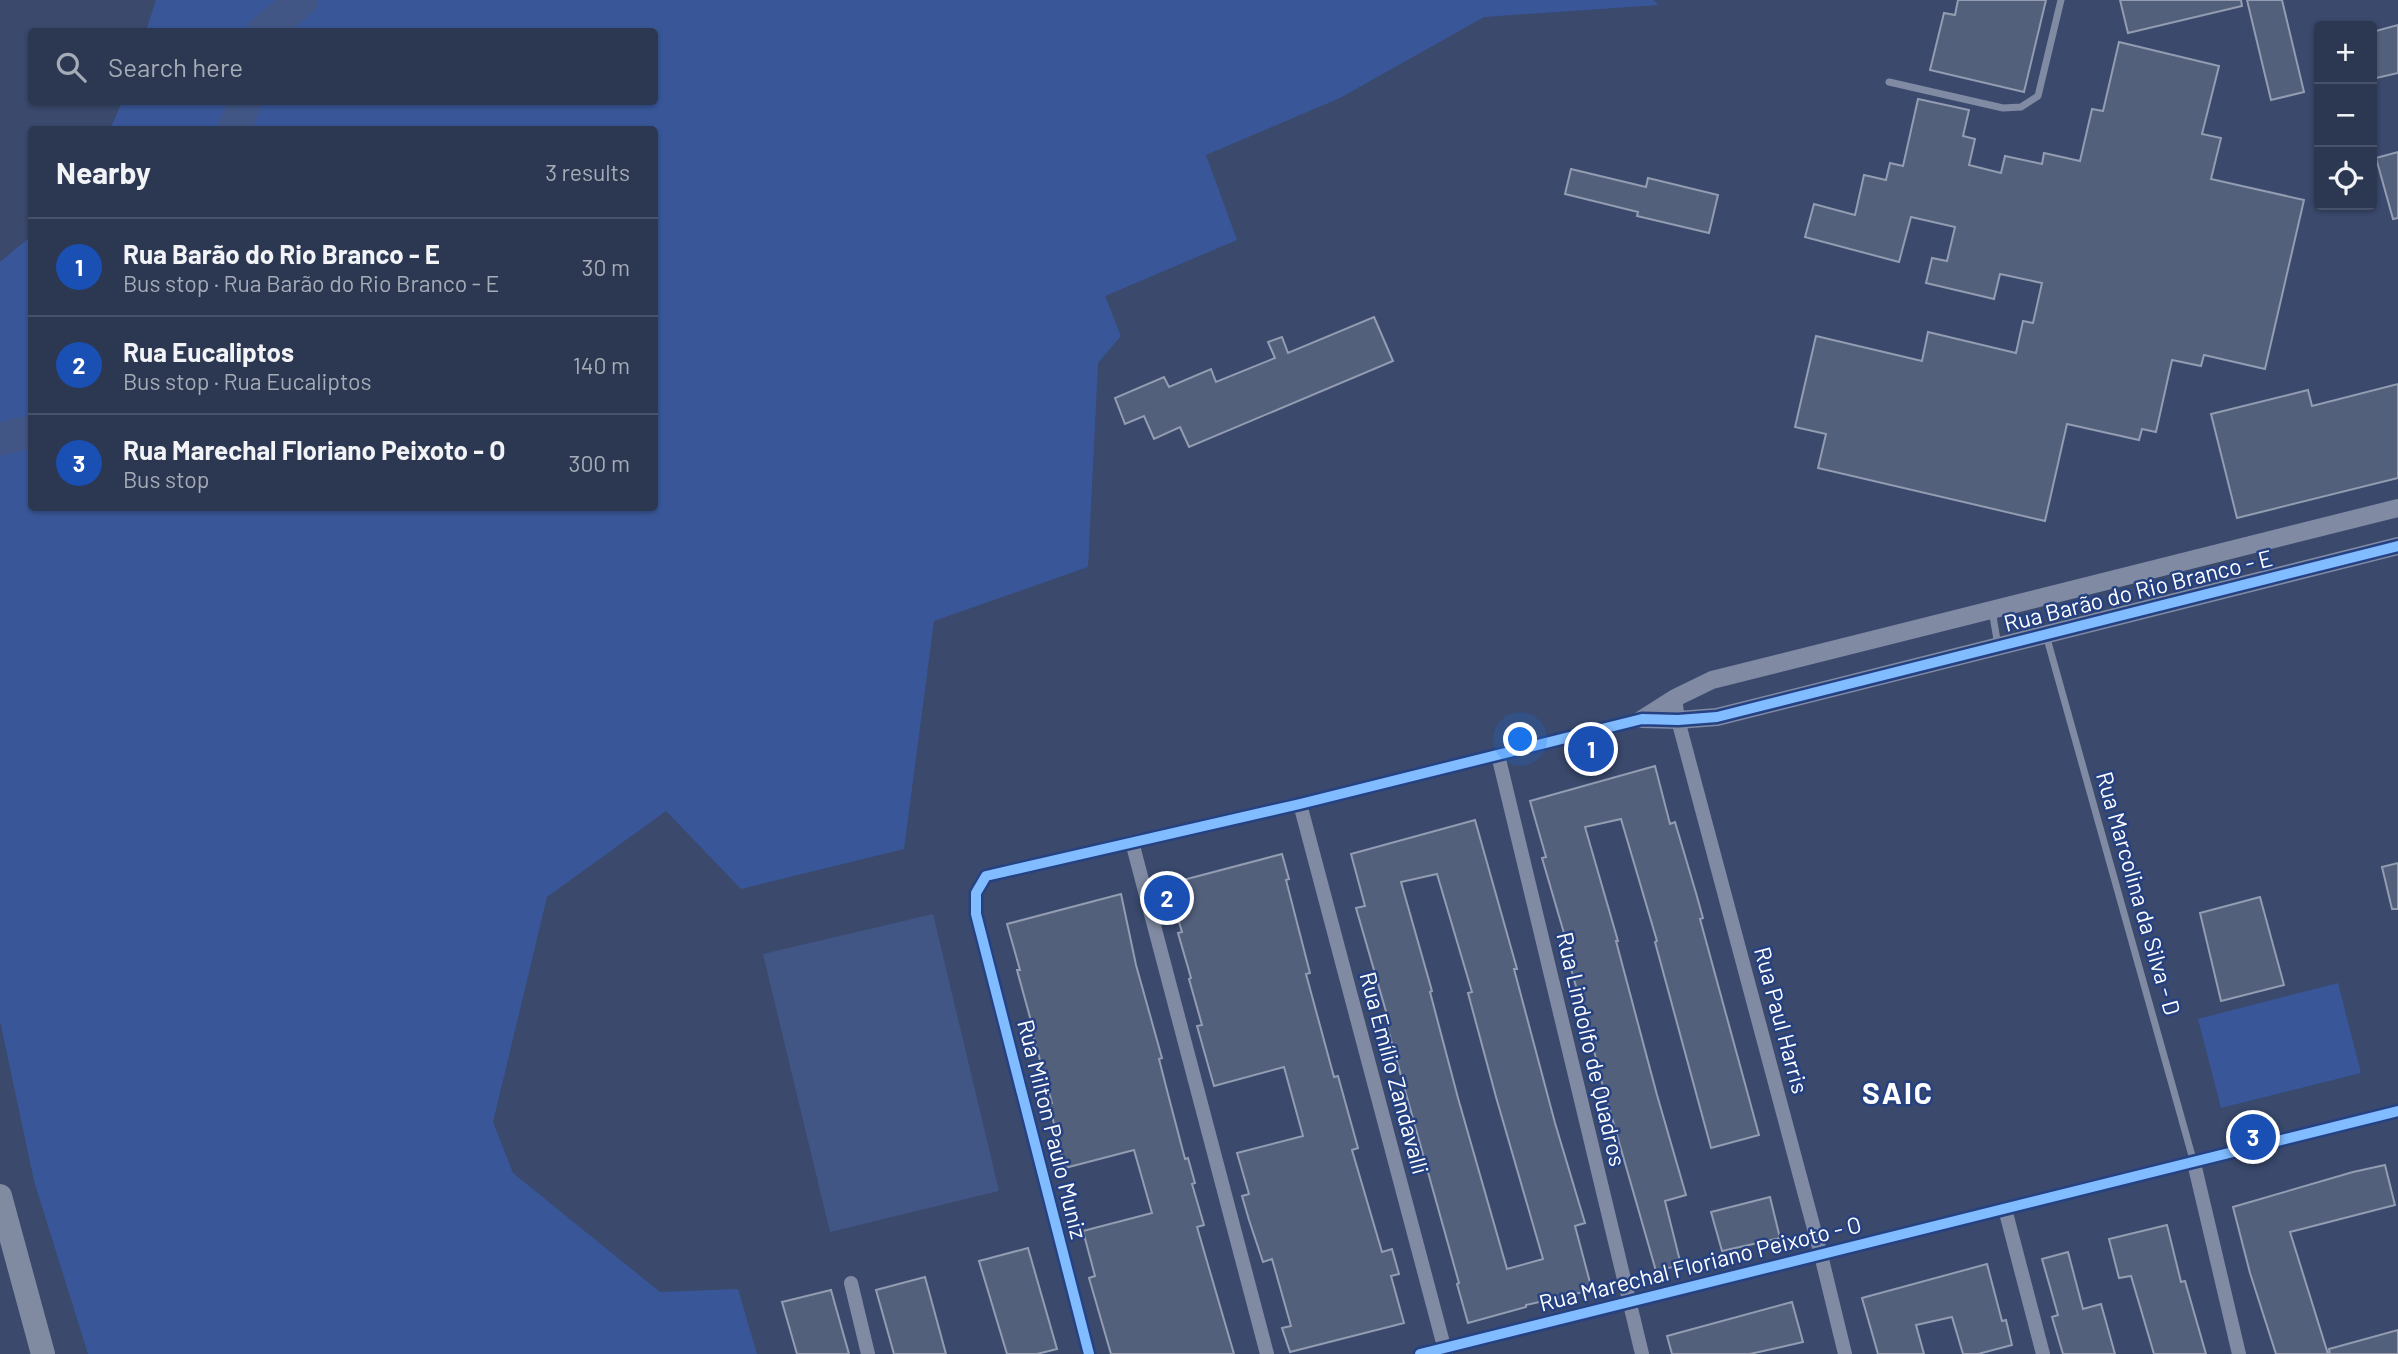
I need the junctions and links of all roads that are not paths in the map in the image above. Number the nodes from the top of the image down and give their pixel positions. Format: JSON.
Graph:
{"nodes":[{"id":1,"x":2061,"y":0,"type":"edge"},
{"id":2,"x":1889,"y":82,"type":"dead end"},
{"id":3,"x":2398,"y":508,"type":"edge"},
{"id":4,"x":2398,"y":546,"type":"edge"},
{"id":5,"x":1992,"y":610,"type":"junction"},
{"id":6,"x":2046,"y":635,"type":"junction"},
{"id":7,"x":1998,"y":647,"type":"junction"},
{"id":8,"x":1675,"y":698,"type":"junction"},
{"id":9,"x":1642,"y":719,"type":"junction"},
{"id":10,"x":1678,"y":720,"type":"junction"},
{"id":11,"x":1498,"y":755,"type":"junction"},
{"id":12,"x":1300,"y":803,"type":"junction"},
{"id":13,"x":1132,"y":842,"type":"junction"},
{"id":14,"x":976,"y":914,"type":"joint"},
{"id":15,"x":2398,"y":1111,"type":"edge"},
{"id":16,"x":2194,"y":1163,"type":"junction"},
{"id":17,"x":0,"y":1196,"type":"edge"},
{"id":18,"x":2006,"y":1209,"type":"junction"},
{"id":19,"x":1821,"y":1255,"type":"junction"},
{"id":20,"x":851,"y":1283,"type":"dead end"},
{"id":21,"x":1630,"y":1303,"type":"junction"},
{"id":22,"x":1445,"y":1351,"type":"edge"},
{"id":23,"x":43,"y":1354,"type":"edge"},
{"id":24,"x":868,"y":1354,"type":"edge"},
{"id":25,"x":1089,"y":1354,"type":"edge"},
{"id":26,"x":1267,"y":1354,"type":"edge"},
{"id":27,"x":1420,"y":1354,"type":"edge"},
{"id":28,"x":1642,"y":1354,"type":"edge"},
{"id":29,"x":1845,"y":1354,"type":"edge"},
{"id":30,"x":2043,"y":1354,"type":"edge"},
{"id":31,"x":2239,"y":1354,"type":"edge"}],
"edges":[{"from":1,"to":2,"type":"lane"},
{"from":3,"to":5,"type":"street","name":"Rua Barão do Rio Branco - E"},
{"from":4,"to":6,"type":"street","name":"Rua Barão do Rio Branco - E"},
{"from":5,"to":7,"type":"lane"},
{"from":5,"to":8,"type":"street","name":"Rua Barão do Rio Branco - E"},
{"from":6,"to":7,"type":"street","name":"Rua Barão do Rio Branco - E"},
{"from":6,"to":16,"type":"lane","name":"Rua Marcolina da Silva - D"},
{"from":7,"to":10,"type":"street","name":"Rua Barão do Rio Branco - E"},
{"from":8,"to":9,"type":"street","name":"Rua Barão do Rio Branco - E"},
{"from":8,"to":10,"type":"street","name":"Rua Paul Harris"},
{"from":9,"to":10,"type":"street","name":"Rua Barão do Rio Branco - E"},
{"from":9,"to":11,"type":"street","name":"Rua Barão do Rio Branco - E"},
{"from":10,"to":19,"type":"street","name":"Rua Paul Harris"},
{"from":11,"to":12,"type":"street","name":"Rua Barão do Rio Branco - E"},
{"from":11,"to":21,"type":"street","name":"Rua Lindolfo de Quadros"},
{"from":12,"to":13,"type":"street","name":"Rua Barão do Rio Branco - E"},
{"from":12,"to":22,"type":"street","name":"Rua Emílio Zandavalli"},
{"from":13,"to":14,"type":"street","name":"Rua Barão do Rio Branco - E"},
{"from":13,"to":26,"type":"street"},
{"from":14,"to":25,"type":"street","name":"Rua Milton Paulo Muniz"},
{"from":15,"to":16,"type":"street","name":"Rua Marechal Floriano Peixoto - O"},
{"from":16,"to":18,"type":"street","name":"Rua Marechal Floriano Peixoto - O"},
{"from":16,"to":31,"type":"street"},
{"from":17,"to":23,"type":"highway"},
{"from":18,"to":19,"type":"street","name":"Rua Marechal Floriano Peixoto - O"},
{"from":18,"to":30,"type":"street"},
{"from":19,"to":21,"type":"street","name":"Rua Marechal Floriano Peixoto - O"},
{"from":19,"to":29,"type":"street","name":"Rua Paul Harris"},
{"from":20,"to":24,"type":"street"},
{"from":21,"to":22,"type":"street","name":"Rua Marechal Floriano Peixoto - O"},
{"from":21,"to":28,"type":"street","name":"Rua Lindolfo de Quadros"},
{"from":22,"to":27,"type":"street","name":"Rua Marechal Floriano Peixoto - O"}]}
